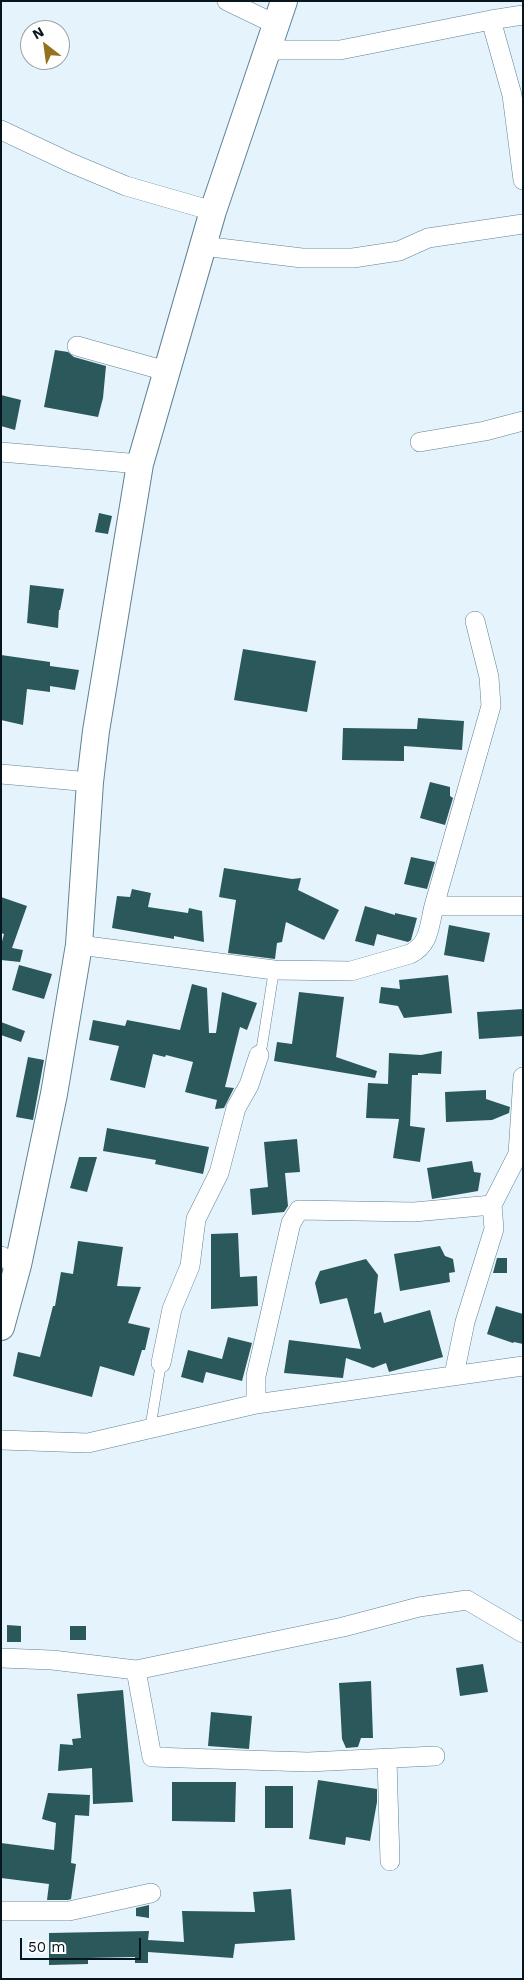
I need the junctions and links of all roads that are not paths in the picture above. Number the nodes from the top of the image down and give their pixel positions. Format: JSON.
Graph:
{"nodes":[{"id":1,"x":227,"y":1,"type":"edge"},
{"id":2,"x":280,"y":13,"type":"edge"},
{"id":3,"x":523,"y":15,"type":"edge"},
{"id":4,"x":491,"y":20,"type":"junction"},
{"id":5,"x":268,"y":50,"type":"junction"},
{"id":6,"x":1,"y":130,"type":"edge"},
{"id":7,"x":523,"y":180,"type":"edge"},
{"id":8,"x":213,"y":211,"type":"junction"},
{"id":9,"x":523,"y":224,"type":"edge"},
{"id":10,"x":203,"y":246,"type":"junction"},
{"id":11,"x":77,"y":346,"type":"dead end"},
{"id":12,"x":166,"y":371,"type":"junction"},
{"id":13,"x":523,"y":421,"type":"edge"},
{"id":14,"x":420,"y":442,"type":"dead end"},
{"id":15,"x":1,"y":452,"type":"edge"},
{"id":16,"x":140,"y":464,"type":"junction"},
{"id":17,"x":475,"y":621,"type":"dead end"},
{"id":18,"x":1,"y":774,"type":"edge"},
{"id":19,"x":90,"y":782,"type":"junction"},
{"id":20,"x":434,"y":906,"type":"junction"},
{"id":21,"x":523,"y":906,"type":"edge"},
{"id":22,"x":79,"y":945,"type":"junction"},
{"id":23,"x":274,"y":970,"type":"junction"},
{"id":24,"x":261,"y":1050,"type":"joint"},
{"id":25,"x":523,"y":1077,"type":"edge"},
{"id":26,"x":492,"y":1205,"type":"junction"},
{"id":27,"x":10,"y":1260,"type":"edge"},
{"id":28,"x":1,"y":1327,"type":"edge"},
{"id":29,"x":162,"y":1363,"type":"joint"},
{"id":30,"x":523,"y":1366,"type":"edge"},
{"id":31,"x":454,"y":1375,"type":"junction"},
{"id":32,"x":256,"y":1404,"type":"junction"},
{"id":33,"x":150,"y":1430,"type":"junction"},
{"id":34,"x":1,"y":1440,"type":"edge"},
{"id":35,"x":523,"y":1633,"type":"edge"},
{"id":36,"x":1,"y":1658,"type":"edge"},
{"id":37,"x":136,"y":1670,"type":"junction"},
{"id":38,"x":435,"y":1756,"type":"dead end"},
{"id":39,"x":387,"y":1759,"type":"junction"},
{"id":40,"x":390,"y":1861,"type":"dead end"},
{"id":41,"x":151,"y":1893,"type":"dead end"},
{"id":42,"x":1,"y":1911,"type":"edge"}],
"edges":[{"from":1,"to":2,"type":"street"},
{"from":2,"to":5,"type":"street"},
{"from":3,"to":4,"type":"street"},
{"from":4,"to":5,"type":"street"},
{"from":4,"to":7,"type":"street"},
{"from":5,"to":8,"type":"street"},
{"from":6,"to":8,"type":"street"},
{"from":8,"to":10,"type":"street"},
{"from":9,"to":10,"type":"street"},
{"from":10,"to":12,"type":"street"},
{"from":11,"to":12,"type":"street"},
{"from":12,"to":16,"type":"street"},
{"from":13,"to":14,"type":"street"},
{"from":15,"to":16,"type":"street"},
{"from":16,"to":19,"type":"street"},
{"from":17,"to":20,"type":"street"},
{"from":18,"to":19,"type":"street"},
{"from":19,"to":22,"type":"street"},
{"from":20,"to":21,"type":"street"},
{"from":20,"to":23,"type":"street"},
{"from":22,"to":23,"type":"street"},
{"from":22,"to":27,"type":"street"},
{"from":23,"to":24,"type":"lane"},
{"from":24,"to":29,"type":"street"},
{"from":25,"to":26,"type":"street"},
{"from":26,"to":31,"type":"street"},
{"from":26,"to":32,"type":"street"},
{"from":27,"to":28,"type":"street"},
{"from":29,"to":33,"type":"lane"},
{"from":30,"to":31,"type":"street"},
{"from":31,"to":32,"type":"street"},
{"from":32,"to":33,"type":"street"},
{"from":33,"to":34,"type":"street"},
{"from":35,"to":37,"type":"street"},
{"from":36,"to":37,"type":"street"},
{"from":37,"to":39,"type":"street"},
{"from":38,"to":39,"type":"street"},
{"from":39,"to":40,"type":"street"},
{"from":41,"to":42,"type":"street"}]}
